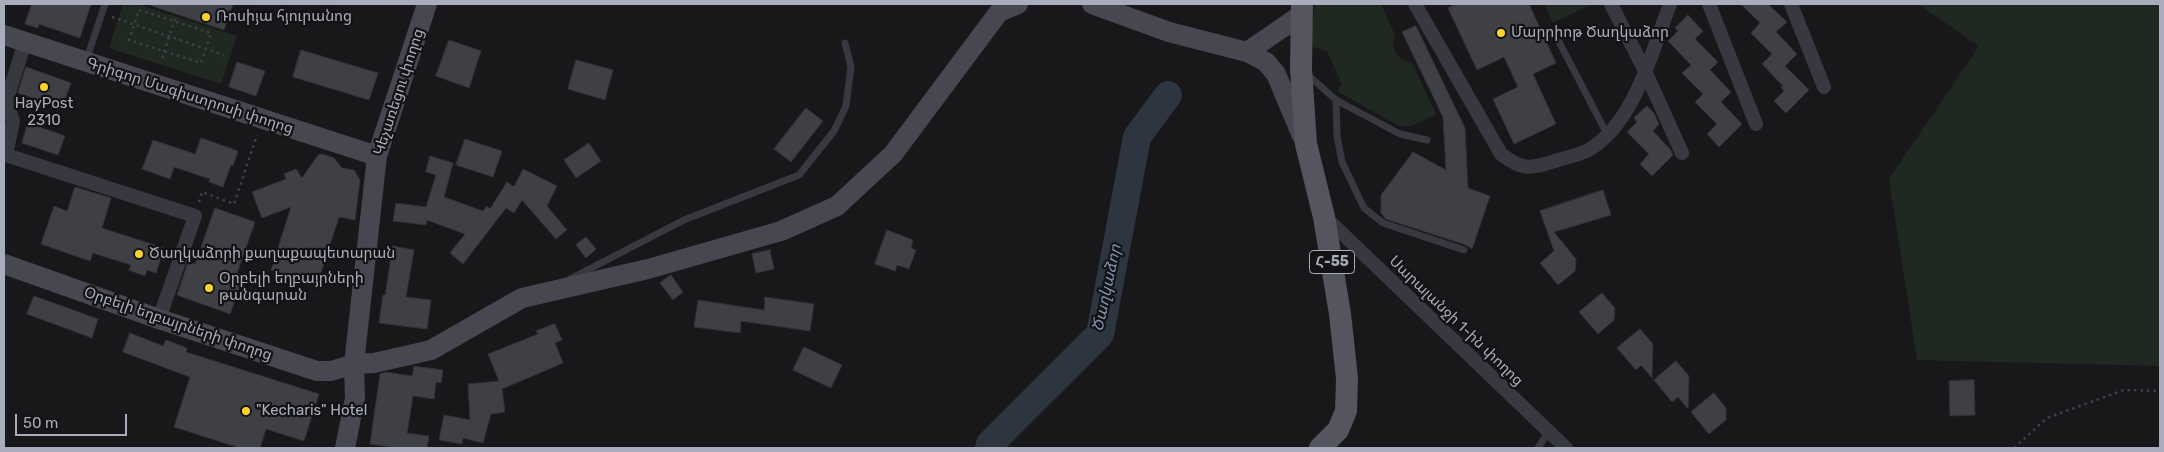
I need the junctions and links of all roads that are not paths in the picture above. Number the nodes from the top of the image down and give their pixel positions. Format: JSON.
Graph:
{"nodes":[{"id":1,"x":105,"y":4,"type":"edge"},
{"id":2,"x":427,"y":4,"type":"edge"},
{"id":3,"x":1018,"y":4,"type":"edge"},
{"id":4,"x":1092,"y":4,"type":"edge"},
{"id":5,"x":1415,"y":4,"type":"edge"},
{"id":6,"x":1611,"y":4,"type":"edge"},
{"id":7,"x":1670,"y":4,"type":"edge"},
{"id":8,"x":1709,"y":4,"type":"edge"},
{"id":9,"x":1791,"y":4,"type":"edge"},
{"id":10,"x":1302,"y":9,"type":"edge"},
{"id":11,"x":4,"y":35,"type":"edge"},
{"id":12,"x":1556,"y":36,"type":"dead end"},
{"id":13,"x":25,"y":42,"type":"junction"},
{"id":14,"x":844,"y":43,"type":"dead end"},
{"id":15,"x":1247,"y":52,"type":"junction"},
{"id":16,"x":86,"y":62,"type":"junction"},
{"id":17,"x":1301,"y":69,"type":"junction"},
{"id":18,"x":1645,"y":71,"type":"junction"},
{"id":19,"x":1824,"y":87,"type":"dead end"},
{"id":20,"x":1336,"y":100,"type":"junction"},
{"id":21,"x":1756,"y":124,"type":"dead end"},
{"id":22,"x":1608,"y":136,"type":"junction"},
{"id":23,"x":1427,"y":140,"type":"dead end"},
{"id":24,"x":1306,"y":144,"type":"junction"},
{"id":25,"x":1682,"y":154,"type":"dead end"},
{"id":26,"x":377,"y":156,"type":"junction"},
{"id":27,"x":1324,"y":217,"type":"junction"},
{"id":28,"x":1464,"y":250,"type":"dead end"},
{"id":29,"x":4,"y":264,"type":"edge"},
{"id":30,"x":548,"y":291,"type":"junction"},
{"id":31,"x":159,"y":319,"type":"junction"},
{"id":32,"x":354,"y":364,"type":"junction"},
{"id":33,"x":1549,"y":431,"type":"junction"},
{"id":34,"x":345,"y":448,"type":"edge"},
{"id":35,"x":1320,"y":448,"type":"edge"},
{"id":36,"x":1538,"y":448,"type":"edge"},
{"id":37,"x":1566,"y":448,"type":"edge"}],
"edges":[{"from":1,"to":16,"type":"lane"},
{"from":2,"to":26,"type":"street","name":"Կեչառեցու փողոց"},
{"from":3,"to":30,"type":"street","name":"Օրբելի եղբայրների փողոց"},
{"from":4,"to":15,"type":"street"},
{"from":5,"to":22,"type":"street"},
{"from":6,"to":18,"type":"street"},
{"from":7,"to":18,"type":"street"},
{"from":8,"to":21,"type":"street"},
{"from":9,"to":19,"type":"street"},
{"from":10,"to":15,"type":"street"},
{"from":10,"to":17,"type":"main road","number":"Հ-55"},
{"from":11,"to":13,"type":"street","name":"Գրիգոր Մագիստրոսի փողոց"},
{"from":12,"to":22,"type":"lane"},
{"from":13,"to":16,"type":"street","name":"Գրիգոր Մագիստրոսի փողոց"},
{"from":13,"to":31,"type":"street"},
{"from":14,"to":30,"type":"lane"},
{"from":15,"to":24,"type":"street"},
{"from":16,"to":26,"type":"street","name":"Գրիգոր Մագիստրոսի փողոց"},
{"from":17,"to":20,"type":"lane"},
{"from":17,"to":24,"type":"main road","number":"Հ-55"},
{"from":18,"to":22,"type":"street"},
{"from":18,"to":25,"type":"street"},
{"from":20,"to":23,"type":"lane"},
{"from":20,"to":28,"type":"lane"},
{"from":24,"to":27,"type":"main road","number":"Հ-55"},
{"from":26,"to":32,"type":"street","name":"Կեչառեցու փողոց"},
{"from":27,"to":33,"type":"street","name":"Սարալանջի 1-ին փողոց"},
{"from":27,"to":35,"type":"main road","number":"Հ-55"},
{"from":29,"to":31,"type":"street","name":"Օրբելի եղբայրների փողոց"},
{"from":30,"to":32,"type":"street","name":"Օրբելի եղբայրների փողոց"},
{"from":31,"to":32,"type":"street","name":"Օրբելի եղբայրների փողոց"},
{"from":32,"to":34,"type":"street","name":"Կեչառեցու փողոց"},
{"from":33,"to":36,"type":"lane"},
{"from":33,"to":37,"type":"street","name":"Սարալանջի 1-ին փողոց"}]}
